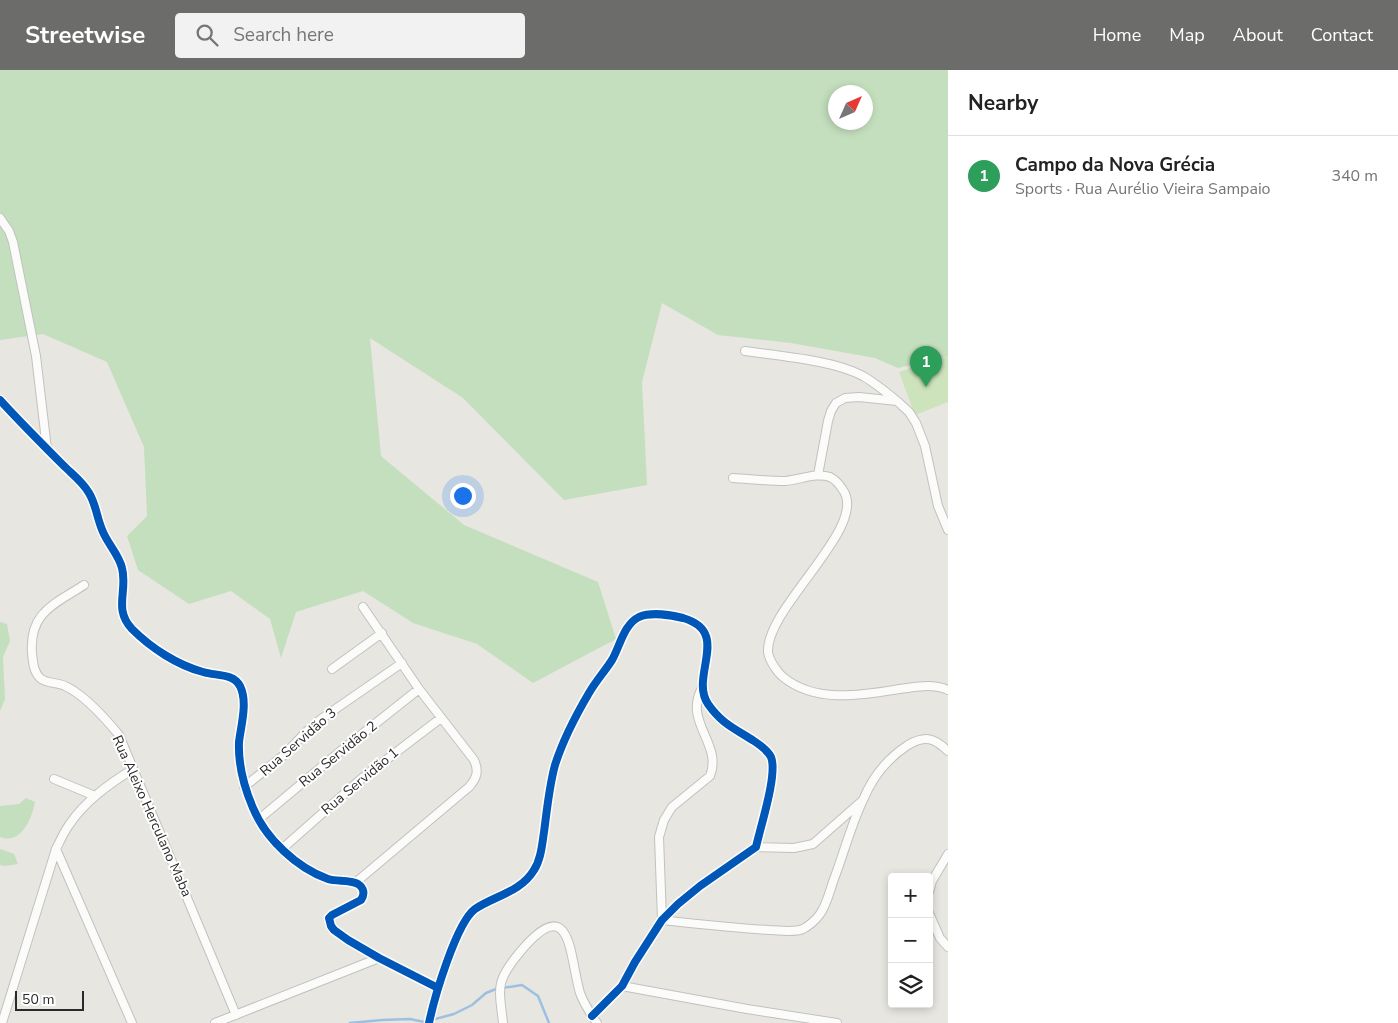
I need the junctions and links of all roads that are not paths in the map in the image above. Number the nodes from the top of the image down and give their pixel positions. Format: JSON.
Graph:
{"nodes":[{"id":1,"x":0,"y":218,"type":"edge"},
{"id":2,"x":746,"y":351,"type":"dead end"},
{"id":3,"x":0,"y":400,"type":"edge"},
{"id":4,"x":897,"y":401,"type":"junction"},
{"id":5,"x":47,"y":449,"type":"junction"},
{"id":6,"x":818,"y":475,"type":"junction"},
{"id":7,"x":732,"y":478,"type":"dead end"},
{"id":8,"x":948,"y":530,"type":"edge"},
{"id":9,"x":84,"y":585,"type":"dead end"},
{"id":10,"x":363,"y":607,"type":"dead end"},
{"id":11,"x":382,"y":633,"type":"junction"},
{"id":12,"x":402,"y":663,"type":"junction"},
{"id":13,"x":332,"y":669,"type":"dead end"},
{"id":14,"x":702,"y":688,"type":"junction"},
{"id":15,"x":419,"y":689,"type":"junction"},
{"id":16,"x":948,"y":690,"type":"edge"},
{"id":17,"x":441,"y":718,"type":"junction"},
{"id":18,"x":948,"y":751,"type":"edge"},
{"id":19,"x":133,"y":769,"type":"junction"},
{"id":20,"x":54,"y":779,"type":"dead end"},
{"id":21,"x":244,"y":787,"type":"junction"},
{"id":22,"x":95,"y":796,"type":"junction"},
{"id":23,"x":862,"y":800,"type":"junction"},
{"id":24,"x":258,"y":820,"type":"junction"},
{"id":25,"x":756,"y":847,"type":"junction"},
{"id":26,"x":56,"y":849,"type":"junction"},
{"id":27,"x":282,"y":850,"type":"junction"},
{"id":28,"x":948,"y":854,"type":"edge"},
{"id":29,"x":933,"y":879,"type":"edge"},
{"id":30,"x":355,"y":883,"type":"junction"},
{"id":31,"x":931,"y":918,"type":"edge"},
{"id":32,"x":662,"y":920,"type":"junction"},
{"id":33,"x":948,"y":947,"type":"edge"},
{"id":34,"x":379,"y":958,"type":"junction"},
{"id":35,"x":622,"y":986,"type":"junction"},
{"id":36,"x":438,"y":988,"type":"junction"},
{"id":37,"x":236,"y":1014,"type":"junction"},
{"id":38,"x":595,"y":1020,"type":"edge"},
{"id":39,"x":2,"y":1023,"type":"edge"},
{"id":40,"x":132,"y":1023,"type":"edge"},
{"id":41,"x":215,"y":1023,"type":"edge"},
{"id":42,"x":429,"y":1023,"type":"edge"},
{"id":43,"x":503,"y":1023,"type":"edge"},
{"id":44,"x":837,"y":1023,"type":"edge"}],
"edges":[{"from":1,"to":5,"type":"street"},
{"from":2,"to":4,"type":"street"},
{"from":3,"to":5,"type":"street"},
{"from":4,"to":6,"type":"street"},
{"from":4,"to":8,"type":"street"},
{"from":5,"to":21,"type":"street"},
{"from":6,"to":7,"type":"street"},
{"from":6,"to":16,"type":"street"},
{"from":9,"to":19,"type":"street","name":"Rua Aleixo Herculano Maba"},
{"from":10,"to":11,"type":"street"},
{"from":11,"to":12,"type":"street"},
{"from":11,"to":13,"type":"street"},
{"from":12,"to":15,"type":"street"},
{"from":12,"to":21,"type":"street","name":"Rua Servidão 3"},
{"from":14,"to":25,"type":"street"},
{"from":14,"to":32,"type":"street"},
{"from":14,"to":36,"type":"street"},
{"from":15,"to":17,"type":"street"},
{"from":15,"to":24,"type":"street","name":"Rua Servidão 2"},
{"from":17,"to":27,"type":"street","name":"Rua Servidão 1"},
{"from":17,"to":30,"type":"street"},
{"from":18,"to":23,"type":"street"},
{"from":19,"to":22,"type":"street"},
{"from":19,"to":37,"type":"street","name":"Rua Aleixo Herculano Maba"},
{"from":20,"to":22,"type":"street"},
{"from":21,"to":24,"type":"street"},
{"from":22,"to":26,"type":"street"},
{"from":23,"to":25,"type":"street"},
{"from":23,"to":32,"type":"street"},
{"from":24,"to":27,"type":"street"},
{"from":25,"to":32,"type":"street"},
{"from":26,"to":39,"type":"street"},
{"from":26,"to":40,"type":"street"},
{"from":27,"to":30,"type":"street"},
{"from":28,"to":29,"type":"street"},
{"from":30,"to":34,"type":"street"},
{"from":31,"to":33,"type":"street"},
{"from":32,"to":35,"type":"street"},
{"from":34,"to":36,"type":"street"},
{"from":34,"to":37,"type":"street"},
{"from":35,"to":38,"type":"street"},
{"from":35,"to":44,"type":"street"},
{"from":36,"to":42,"type":"street"},
{"from":37,"to":41,"type":"street"},
{"from":38,"to":43,"type":"street"}]}
